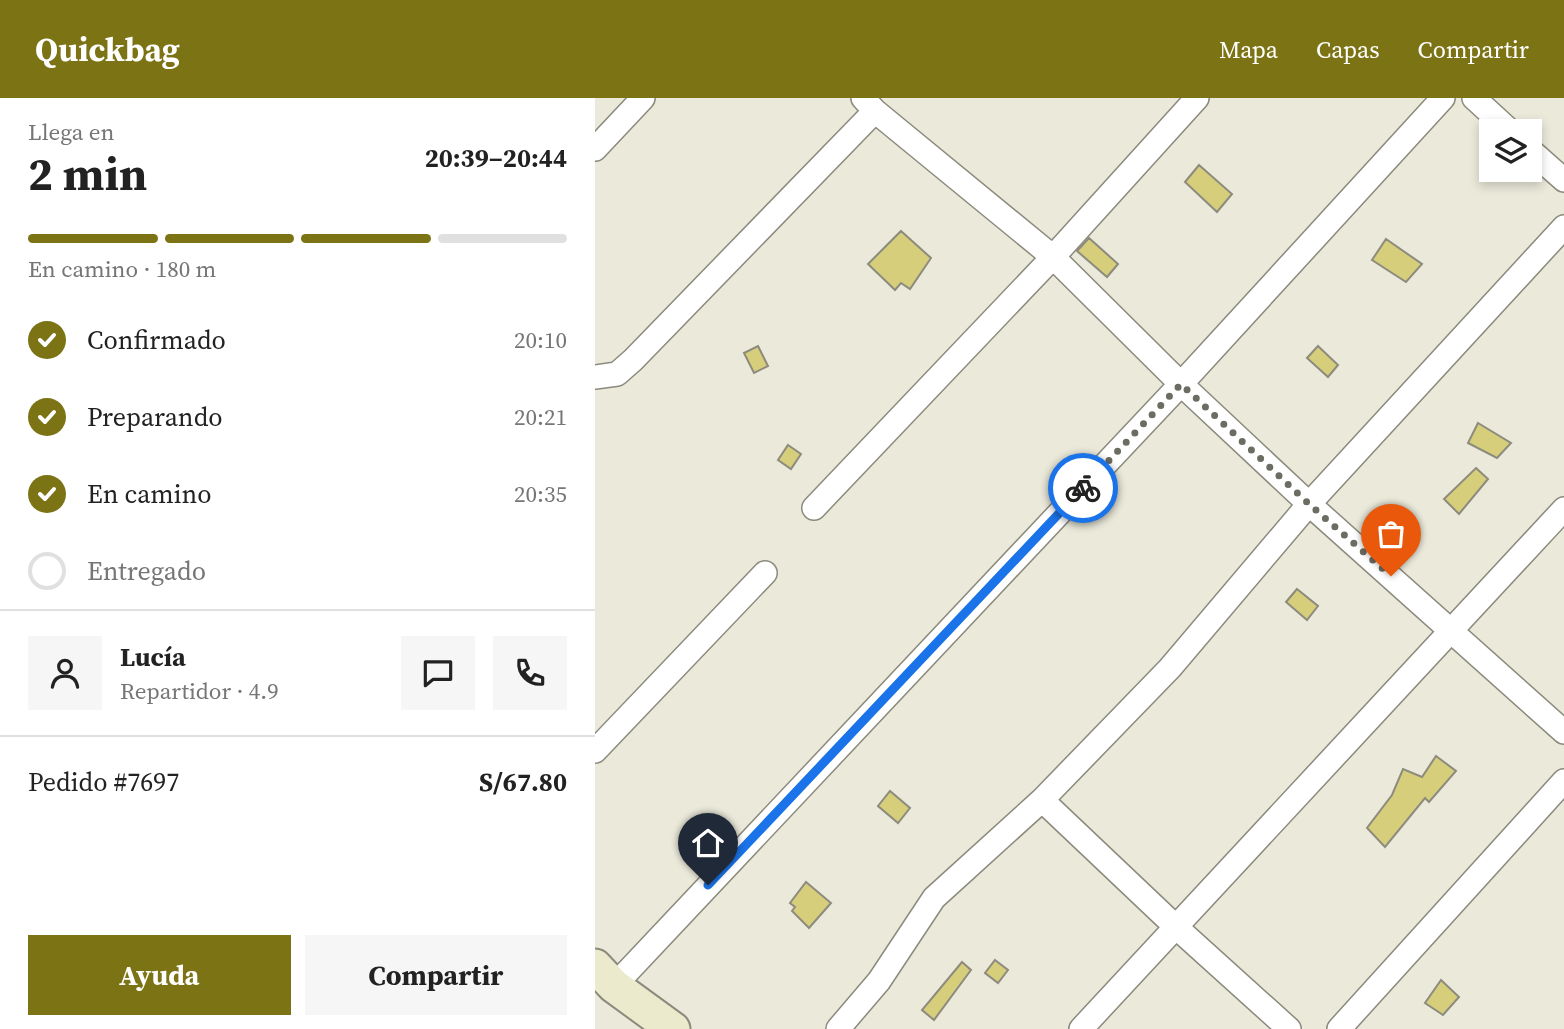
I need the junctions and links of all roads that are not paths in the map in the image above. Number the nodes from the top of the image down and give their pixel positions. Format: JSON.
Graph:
{"nodes":[{"id":1,"x":643,"y":98,"type":"edge"},
{"id":2,"x":1197,"y":98,"type":"edge"},
{"id":3,"x":1443,"y":98,"type":"edge"},
{"id":4,"x":1474,"y":98,"type":"edge"},
{"id":5,"x":869,"y":104,"type":"edge"},
{"id":6,"x":1497,"y":119,"type":"edge"},
{"id":7,"x":595,"y":149,"type":"edge"},
{"id":8,"x":1542,"y":161,"type":"edge"},
{"id":9,"x":1564,"y":180,"type":"edge"},
{"id":10,"x":1564,"y":227,"type":"edge"},
{"id":11,"x":1053,"y":257,"type":"junction"},
{"id":12,"x":595,"y":377,"type":"edge"},
{"id":13,"x":1181,"y":384,"type":"junction"},
{"id":14,"x":1309,"y":504,"type":"junction"},
{"id":15,"x":814,"y":508,"type":"dead end"},
{"id":16,"x":1564,"y":509,"type":"edge"},
{"id":17,"x":765,"y":573,"type":"dead end"},
{"id":18,"x":1452,"y":630,"type":"junction"},
{"id":19,"x":1564,"y":733,"type":"edge"},
{"id":20,"x":595,"y":751,"type":"edge"},
{"id":21,"x":1564,"y":781,"type":"edge"},
{"id":22,"x":1042,"y":800,"type":"junction"},
{"id":23,"x":1176,"y":928,"type":"junction"},
{"id":24,"x":604,"y":976,"type":"edge"},
{"id":25,"x":673,"y":1029,"type":"edge"},
{"id":26,"x":838,"y":1029,"type":"edge"},
{"id":27,"x":1081,"y":1029,"type":"edge"},
{"id":28,"x":1289,"y":1029,"type":"edge"},
{"id":29,"x":1339,"y":1029,"type":"edge"}],
"edges":[{"from":1,"to":7,"type":"street"},
{"from":2,"to":11,"type":"street"},
{"from":3,"to":13,"type":"street"},
{"from":4,"to":6,"type":"street"},
{"from":5,"to":11,"type":"street"},
{"from":5,"to":12,"type":"street"},
{"from":8,"to":9,"type":"street"},
{"from":10,"to":14,"type":"street"},
{"from":11,"to":13,"type":"street"},
{"from":11,"to":15,"type":"street"},
{"from":13,"to":14,"type":"street"},
{"from":13,"to":24,"type":"street"},
{"from":14,"to":18,"type":"street"},
{"from":14,"to":22,"type":"street"},
{"from":16,"to":18,"type":"street"},
{"from":17,"to":20,"type":"street"},
{"from":18,"to":19,"type":"street"},
{"from":18,"to":23,"type":"street"},
{"from":21,"to":29,"type":"street"},
{"from":22,"to":23,"type":"street"},
{"from":22,"to":26,"type":"street"},
{"from":23,"to":27,"type":"street"},
{"from":23,"to":28,"type":"street"},
{"from":24,"to":25,"type":"street"}]}
